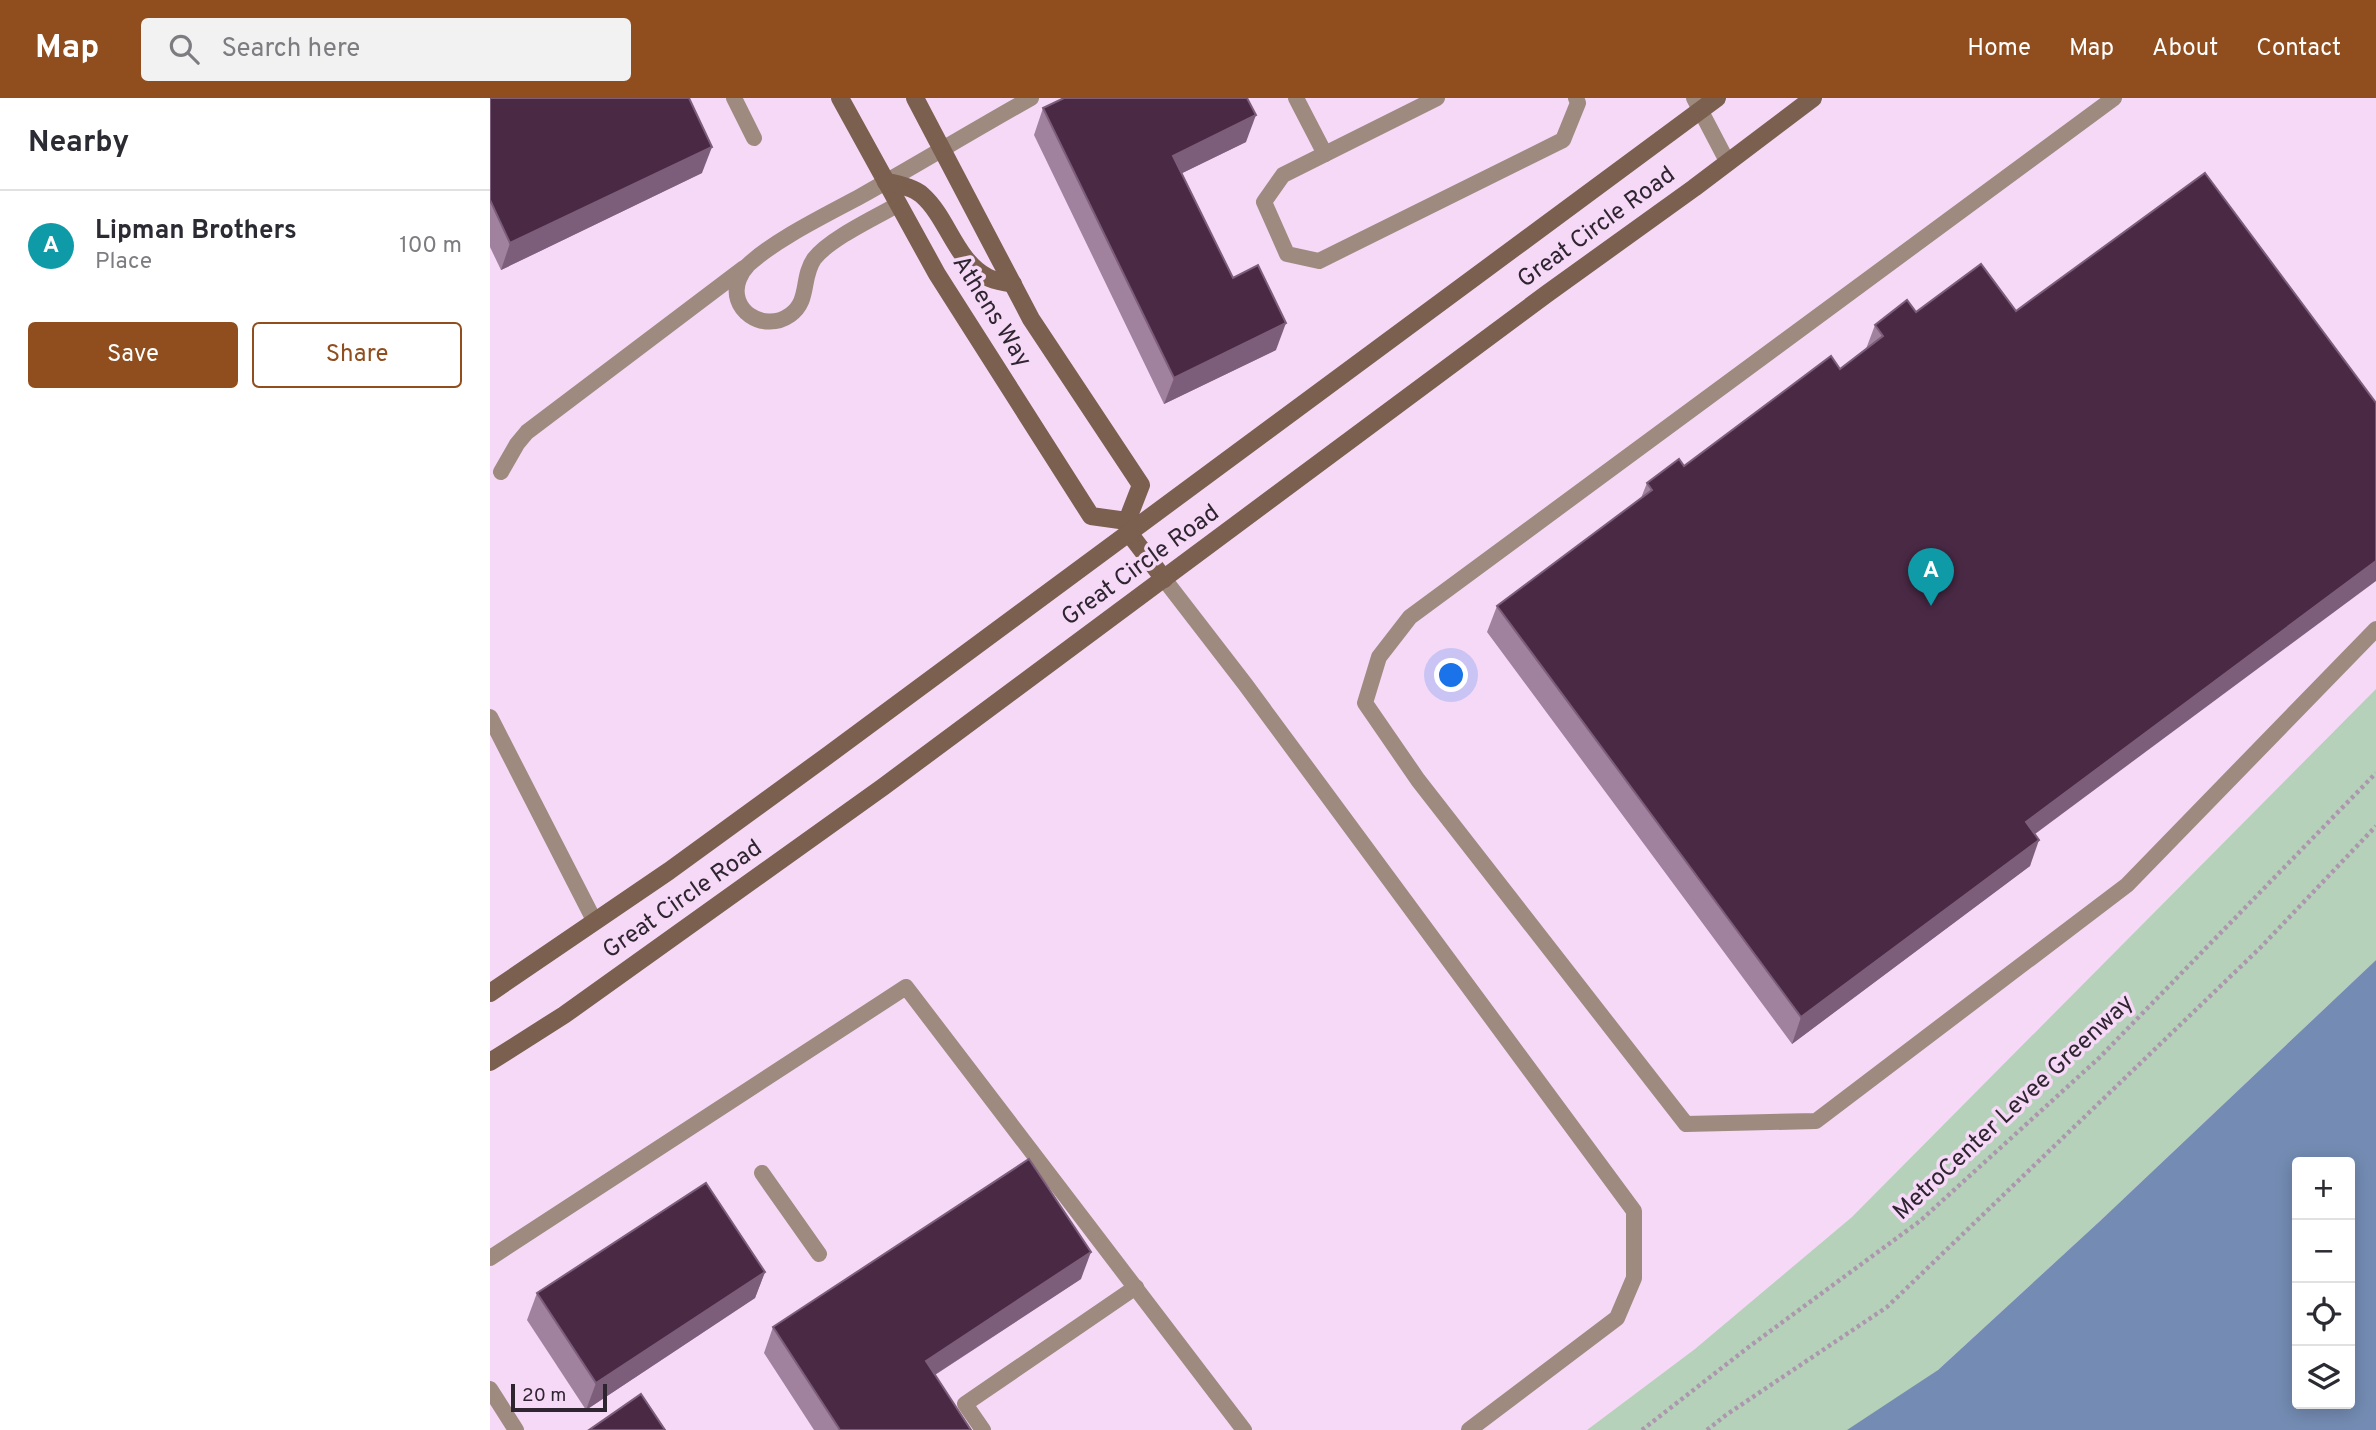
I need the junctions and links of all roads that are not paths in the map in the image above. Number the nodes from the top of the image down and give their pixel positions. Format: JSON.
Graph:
{"nodes":[{"id":1,"x":734,"y":98,"type":"edge"},
{"id":2,"x":840,"y":98,"type":"edge"},
{"id":3,"x":915,"y":98,"type":"edge"},
{"id":4,"x":1031,"y":98,"type":"edge"},
{"id":5,"x":1296,"y":98,"type":"edge"},
{"id":6,"x":1437,"y":98,"type":"edge"},
{"id":7,"x":1576,"y":98,"type":"edge"},
{"id":8,"x":1717,"y":98,"type":"edge"},
{"id":9,"x":1813,"y":98,"type":"edge"},
{"id":10,"x":2114,"y":98,"type":"edge"},
{"id":11,"x":1697,"y":104,"type":"edge"},
{"id":12,"x":754,"y":138,"type":"dead end"},
{"id":13,"x":942,"y":149,"type":"junction"},
{"id":14,"x":1325,"y":155,"type":"junction"},
{"id":15,"x":1728,"y":163,"type":"junction"},
{"id":16,"x":886,"y":181,"type":"junction"},
{"id":17,"x":898,"y":204,"type":"junction"},
{"id":18,"x":746,"y":267,"type":"junction"},
{"id":19,"x":1013,"y":285,"type":"junction"},
{"id":20,"x":501,"y":472,"type":"dead end"},
{"id":21,"x":1128,"y":527,"type":"junction"},
{"id":22,"x":1164,"y":579,"type":"junction"},
{"id":23,"x":2376,"y":629,"type":"edge"},
{"id":24,"x":490,"y":717,"type":"edge"},
{"id":25,"x":595,"y":922,"type":"junction"},
{"id":26,"x":490,"y":993,"type":"edge"},
{"id":27,"x":490,"y":1062,"type":"edge"},
{"id":28,"x":762,"y":1173,"type":"dead end"},
{"id":29,"x":819,"y":1254,"type":"dead end"},
{"id":30,"x":490,"y":1258,"type":"edge"},
{"id":31,"x":1136,"y":1287,"type":"junction"},
{"id":32,"x":490,"y":1389,"type":"edge"},
{"id":33,"x":516,"y":1430,"type":"edge"},
{"id":34,"x":983,"y":1430,"type":"edge"},
{"id":35,"x":1244,"y":1430,"type":"edge"},
{"id":36,"x":1469,"y":1430,"type":"edge"}],
"edges":[{"from":1,"to":12,"type":"lane"},
{"from":2,"to":16,"type":"street","name":"Athens Way"},
{"from":3,"to":13,"type":"street","name":"Athens Way"},
{"from":4,"to":13,"type":"lane"},
{"from":5,"to":14,"type":"lane"},
{"from":6,"to":14,"type":"lane"},
{"from":7,"to":14,"type":"lane"},
{"from":8,"to":11,"type":"street","name":"Great Circle Road"},
{"from":9,"to":15,"type":"street","name":"Great Circle Road"},
{"from":10,"to":23,"type":"lane"},
{"from":11,"to":15,"type":"lane"},
{"from":11,"to":21,"type":"street","name":"Great Circle Road"},
{"from":13,"to":16,"type":"lane"},
{"from":13,"to":19,"type":"street","name":"Athens Way"},
{"from":15,"to":22,"type":"street","name":"Great Circle Road"},
{"from":16,"to":17,"type":"street","name":"Athens Way"},
{"from":16,"to":18,"type":"lane"},
{"from":16,"to":19,"type":"street"},
{"from":17,"to":18,"type":"lane"},
{"from":17,"to":21,"type":"street","name":"Athens Way"},
{"from":18,"to":20,"type":"lane"},
{"from":19,"to":21,"type":"street","name":"Athens Way"},
{"from":21,"to":22,"type":"street"},
{"from":21,"to":25,"type":"street","name":"Great Circle Road"},
{"from":22,"to":27,"type":"street","name":"Great Circle Road"},
{"from":22,"to":36,"type":"lane"},
{"from":24,"to":25,"type":"lane"},
{"from":25,"to":26,"type":"street","name":"Great Circle Road"},
{"from":28,"to":29,"type":"lane"},
{"from":30,"to":31,"type":"lane"},
{"from":31,"to":34,"type":"lane"},
{"from":31,"to":35,"type":"lane"},
{"from":32,"to":33,"type":"lane"}]}
